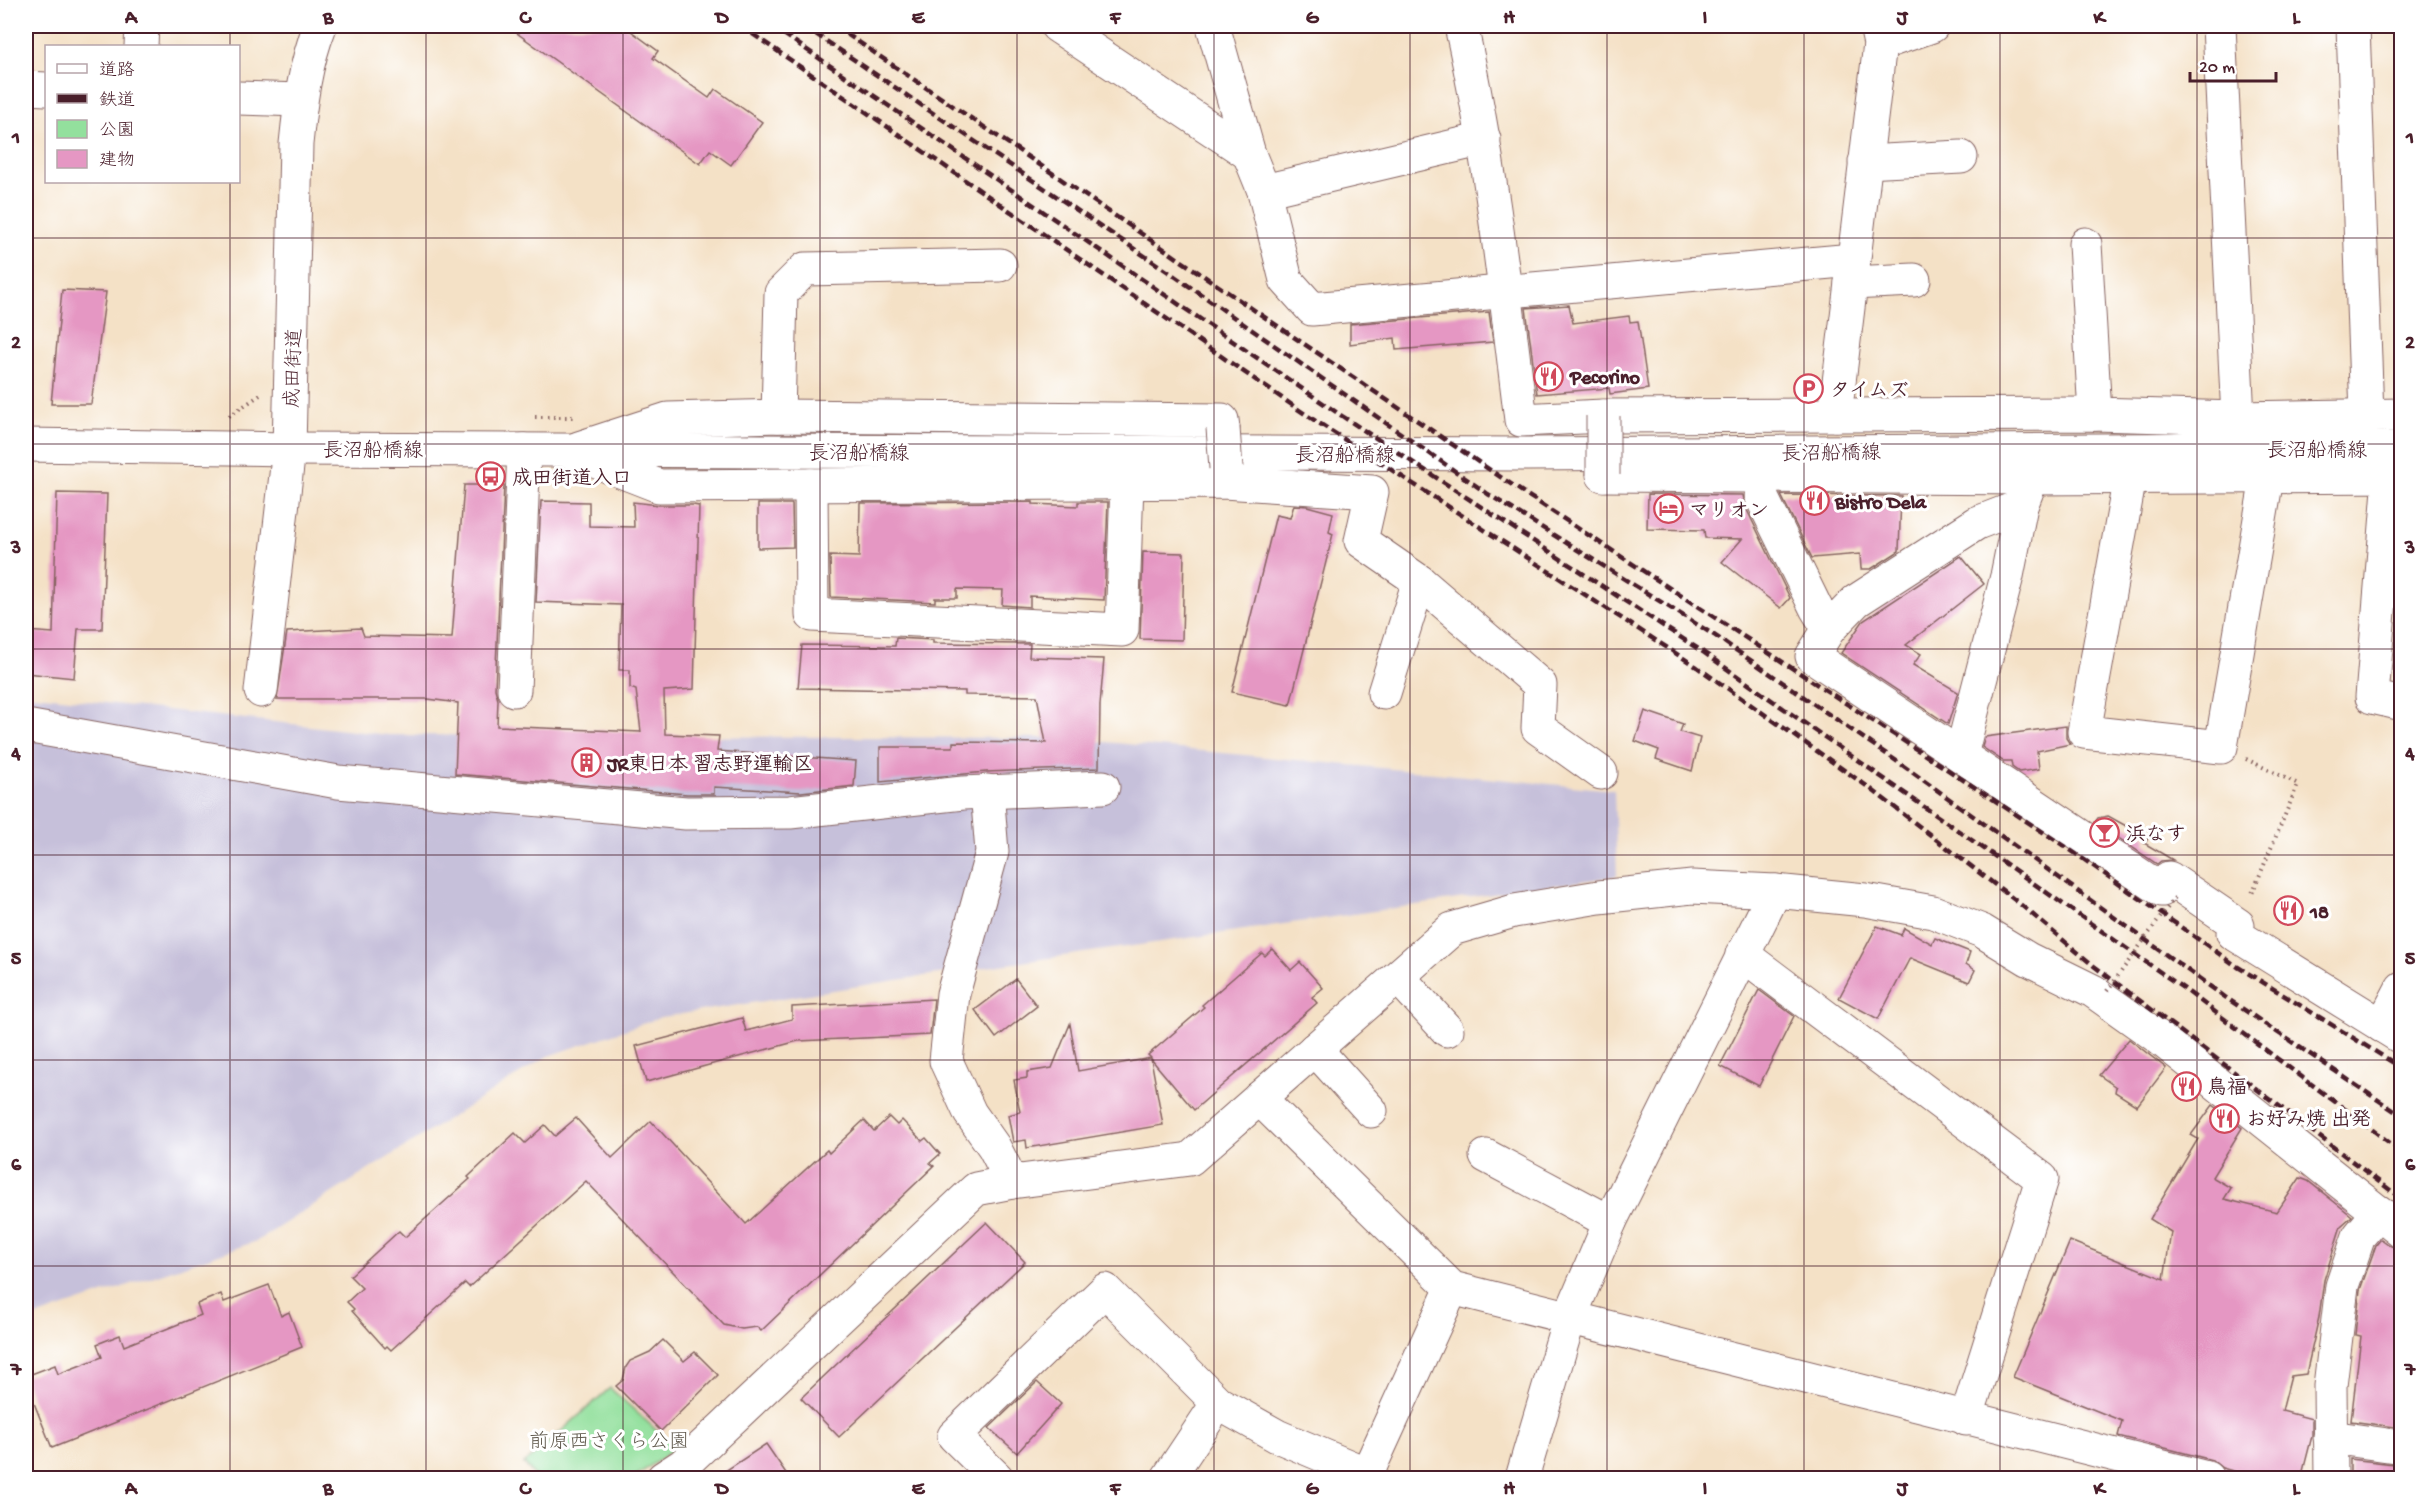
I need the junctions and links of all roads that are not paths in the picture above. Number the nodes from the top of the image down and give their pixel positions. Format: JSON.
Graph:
{"nodes":[{"id":1,"x":142,"y":26,"type":"edge"},
{"id":2,"x":320,"y":26,"type":"edge"},
{"id":3,"x":1057,"y":26,"type":"edge"},
{"id":4,"x":1213,"y":26,"type":"edge"},
{"id":5,"x":1461,"y":26,"type":"edge"},
{"id":6,"x":1932,"y":26,"type":"edge"},
{"id":7,"x":2219,"y":26,"type":"edge"},
{"id":8,"x":2353,"y":26,"type":"edge"},
{"id":9,"x":1878,"y":35,"type":"edge"},
{"id":10,"x":141,"y":45,"type":"edge"},
{"id":11,"x":26,"y":88,"type":"edge"},
{"id":12,"x":45,"y":89,"type":"edge"},
{"id":13,"x":240,"y":98,"type":"edge"},
{"id":14,"x":300,"y":100,"type":"junction"},
{"id":15,"x":1484,"y":138,"type":"junction"},
{"id":16,"x":1249,"y":154,"type":"junction"},
{"id":17,"x":1961,"y":156,"type":"dead end"},
{"id":18,"x":1865,"y":162,"type":"junction"},
{"id":19,"x":1263,"y":190,"type":"junction"},
{"id":20,"x":2085,"y":244,"type":"dead end"},
{"id":21,"x":1000,"y":265,"type":"dead end"},
{"id":22,"x":1852,"y":272,"type":"junction"},
{"id":23,"x":1914,"y":280,"type":"dead end"},
{"id":24,"x":1506,"y":291,"type":"junction"},
{"id":25,"x":2095,"y":414,"type":"junction"},
{"id":26,"x":1835,"y":415,"type":"junction"},
{"id":27,"x":2367,"y":415,"type":"junction"},
{"id":28,"x":2402,"y":415,"type":"edge"},
{"id":29,"x":1603,"y":416,"type":"junction"},
{"id":30,"x":778,"y":417,"type":"junction"},
{"id":31,"x":2238,"y":418,"type":"junction"},
{"id":32,"x":26,"y":445,"type":"edge"},
{"id":33,"x":289,"y":449,"type":"junction"},
{"id":34,"x":524,"y":450,"type":"junction"},
{"id":35,"x":569,"y":451,"type":"junction"},
{"id":36,"x":2398,"y":467,"type":"edge"},
{"id":37,"x":1225,"y":475,"type":"junction"},
{"id":38,"x":1761,"y":477,"type":"junction"},
{"id":39,"x":2130,"y":477,"type":"junction"},
{"id":40,"x":2267,"y":478,"type":"junction"},
{"id":41,"x":1127,"y":483,"type":"junction"},
{"id":42,"x":811,"y":485,"type":"junction"},
{"id":43,"x":2026,"y":492,"type":"junction"},
{"id":44,"x":1419,"y":581,"type":"junction"},
{"id":45,"x":1829,"y":629,"type":"junction"},
{"id":46,"x":514,"y":690,"type":"dead end"},
{"id":47,"x":261,"y":691,"type":"dead end"},
{"id":48,"x":1384,"y":693,"type":"dead end"},
{"id":49,"x":2402,"y":704,"type":"edge"},
{"id":50,"x":26,"y":726,"type":"edge"},
{"id":51,"x":1961,"y":755,"type":"junction"},
{"id":52,"x":1601,"y":773,"type":"dead end"},
{"id":53,"x":1103,"y":787,"type":"dead end"},
{"id":54,"x":987,"y":791,"type":"junction"},
{"id":55,"x":1775,"y":891,"type":"junction"},
{"id":56,"x":1743,"y":954,"type":"junction"},
{"id":57,"x":1398,"y":976,"type":"junction"},
{"id":58,"x":2402,"y":988,"type":"edge"},
{"id":59,"x":1447,"y":1030,"type":"dead end"},
{"id":60,"x":2392,"y":1032,"type":"edge"},
{"id":61,"x":1315,"y":1049,"type":"junction"},
{"id":62,"x":1259,"y":1098,"type":"junction"},
{"id":63,"x":1371,"y":1111,"type":"dead end"},
{"id":64,"x":1486,"y":1156,"type":"dead end"},
{"id":65,"x":1012,"y":1182,"type":"junction"},
{"id":66,"x":2390,"y":1221,"type":"edge"},
{"id":67,"x":1610,"y":1222,"type":"junction"},
{"id":68,"x":1452,"y":1288,"type":"junction"},
{"id":69,"x":1569,"y":1319,"type":"junction"},
{"id":70,"x":1218,"y":1403,"type":"junction"},
{"id":71,"x":1966,"y":1419,"type":"junction"},
{"id":72,"x":2330,"y":1437,"type":"junction"},
{"id":73,"x":2402,"y":1447,"type":"edge"},
{"id":74,"x":2167,"y":1474,"type":"edge"},
{"id":75,"x":1366,"y":1476,"type":"edge"},
{"id":76,"x":663,"y":1479,"type":"edge"},
{"id":77,"x":997,"y":1479,"type":"edge"},
{"id":78,"x":1168,"y":1479,"type":"edge"},
{"id":79,"x":1522,"y":1479,"type":"edge"},
{"id":80,"x":2207,"y":1479,"type":"edge"},
{"id":81,"x":2331,"y":1479,"type":"edge"}],
"edges":[{"from":1,"to":10,"type":"main road"},
{"from":2,"to":14,"type":"main road","name":"成田街道"},
{"from":3,"to":16,"type":"main road"},
{"from":4,"to":16,"type":"main road"},
{"from":5,"to":15,"type":"main road"},
{"from":6,"to":9,"type":"main road"},
{"from":7,"to":31,"type":"main road"},
{"from":8,"to":27,"type":"main road"},
{"from":9,"to":18,"type":"main road"},
{"from":11,"to":12,"type":"main road"},
{"from":13,"to":14,"type":"main road"},
{"from":14,"to":33,"type":"main road","name":"成田街道"},
{"from":15,"to":19,"type":"main road"},
{"from":15,"to":24,"type":"main road"},
{"from":16,"to":19,"type":"main road"},
{"from":17,"to":18,"type":"main road"},
{"from":18,"to":22,"type":"main road"},
{"from":19,"to":24,"type":"main road"},
{"from":20,"to":25,"type":"main road"},
{"from":21,"to":30,"type":"main road"},
{"from":22,"to":23,"type":"main road"},
{"from":22,"to":24,"type":"main road"},
{"from":22,"to":26,"type":"main road"},
{"from":24,"to":29,"type":"main road"},
{"from":25,"to":26,"type":"main road"},
{"from":25,"to":31,"type":"main road"},
{"from":26,"to":29,"type":"main road"},
{"from":27,"to":28,"type":"main road"},
{"from":27,"to":31,"type":"main road"},
{"from":29,"to":38,"type":"main road","bridge":true},
{"from":30,"to":35,"type":"main road"},
{"from":30,"to":37,"type":"main road","bridge":true},
{"from":32,"to":33,"type":"main road"},
{"from":33,"to":34,"type":"main road","name":"長沼船橋線"},
{"from":33,"to":47,"type":"main road","name":"成田街道"},
{"from":34,"to":35,"type":"main road","name":"長沼船橋線"},
{"from":34,"to":46,"type":"main road"},
{"from":35,"to":36,"type":"main road","name":"長沼船橋線"},
{"from":35,"to":42,"type":"main road"},
{"from":36,"to":40,"type":"main road"},
{"from":36,"to":49,"type":"main road"},
{"from":37,"to":41,"type":"main road"},
{"from":37,"to":44,"type":"main road"},
{"from":38,"to":43,"type":"main road"},
{"from":38,"to":45,"type":"main road"},
{"from":39,"to":40,"type":"main road"},
{"from":39,"to":40,"type":"main road"},
{"from":39,"to":43,"type":"main road"},
{"from":41,"to":42,"type":"main road"},
{"from":41,"to":42,"type":"main road"},
{"from":43,"to":45,"type":"main road"},
{"from":43,"to":51,"type":"main road"},
{"from":44,"to":48,"type":"main road"},
{"from":44,"to":52,"type":"main road"},
{"from":45,"to":51,"type":"main road"},
{"from":50,"to":54,"type":"main road"},
{"from":51,"to":60,"type":"main road"},
{"from":53,"to":54,"type":"main road"},
{"from":54,"to":65,"type":"main road"},
{"from":55,"to":56,"type":"main road"},
{"from":55,"to":57,"type":"main road"},
{"from":55,"to":66,"type":"main road"},
{"from":56,"to":67,"type":"main road"},
{"from":56,"to":71,"type":"main road"},
{"from":57,"to":59,"type":"main road"},
{"from":57,"to":61,"type":"main road"},
{"from":58,"to":60,"type":"main road"},
{"from":61,"to":62,"type":"main road"},
{"from":61,"to":63,"type":"main road"},
{"from":62,"to":65,"type":"main road"},
{"from":62,"to":68,"type":"main road"},
{"from":64,"to":67,"type":"main road"},
{"from":65,"to":76,"type":"main road"},
{"from":66,"to":72,"type":"main road"},
{"from":67,"to":69,"type":"main road"},
{"from":68,"to":69,"type":"main road"},
{"from":68,"to":75,"type":"main road"},
{"from":69,"to":71,"type":"main road"},
{"from":69,"to":79,"type":"main road"},
{"from":70,"to":75,"type":"main road"},
{"from":70,"to":77,"type":"main road"},
{"from":70,"to":78,"type":"main road"},
{"from":71,"to":74,"type":"main road"},
{"from":72,"to":73,"type":"main road"},
{"from":72,"to":81,"type":"main road"},
{"from":74,"to":80,"type":"main road"}]}
